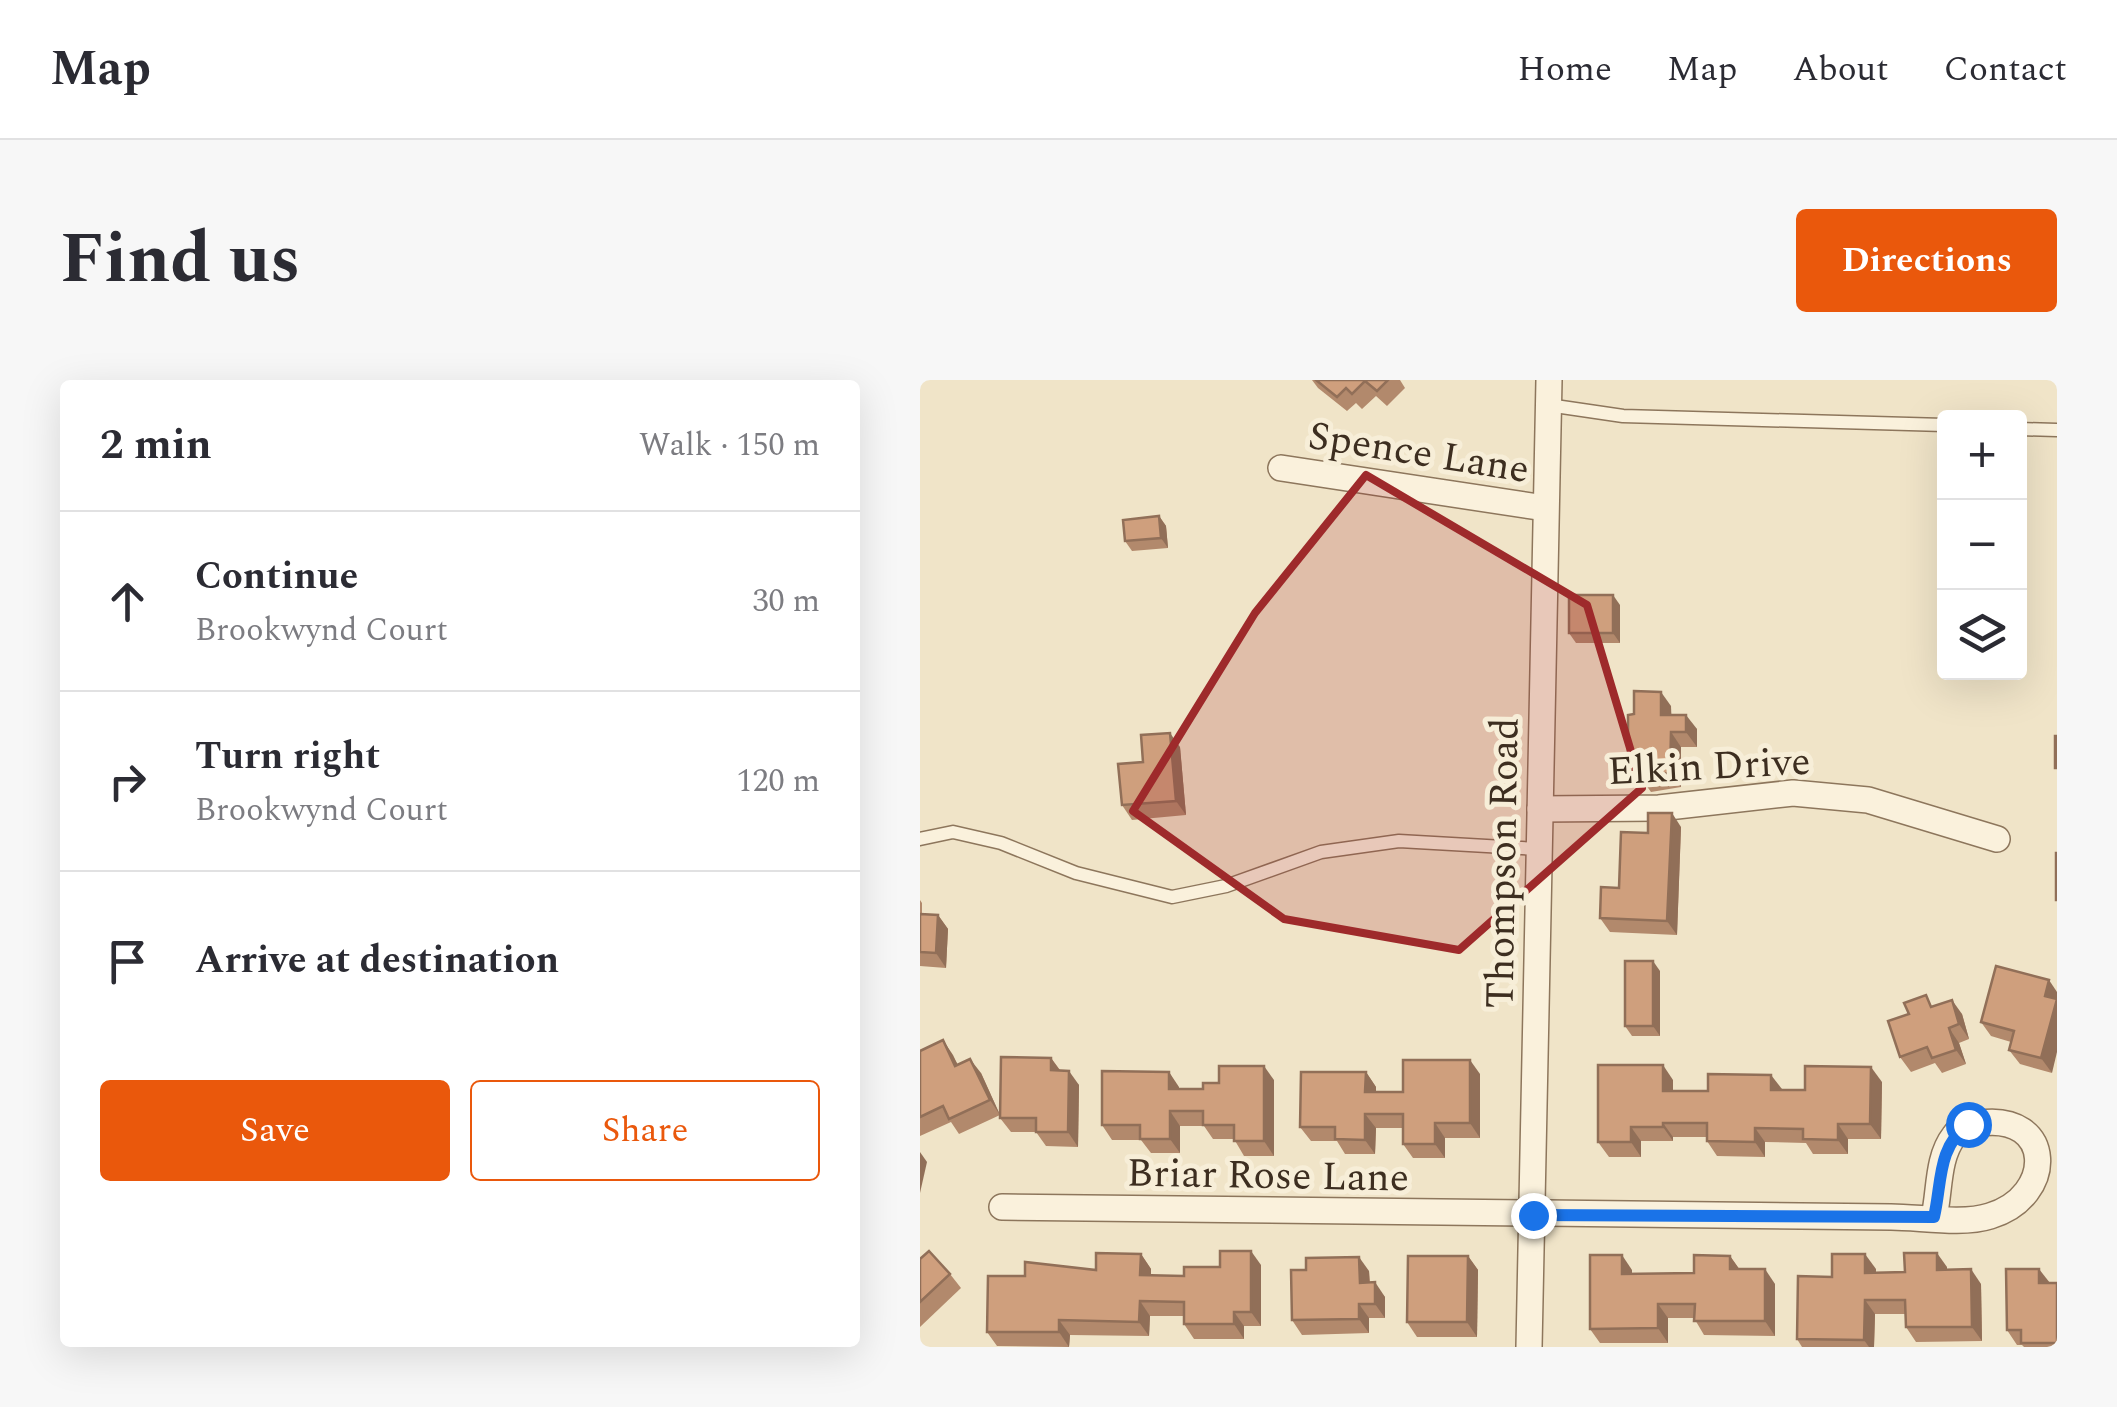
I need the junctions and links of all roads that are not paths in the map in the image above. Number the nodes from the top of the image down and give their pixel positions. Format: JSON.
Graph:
{"nodes":[{"id":1,"x":1548,"y":393,"type":"edge"},
{"id":2,"x":1937,"y":426,"type":"edge"},
{"id":3,"x":2027,"y":429,"type":"edge"},
{"id":4,"x":2057,"y":430,"type":"edge"},
{"id":5,"x":1281,"y":468,"type":"dead end"},
{"id":6,"x":1545,"y":508,"type":"junction"},
{"id":7,"x":1540,"y":809,"type":"junction"},
{"id":8,"x":1997,"y":838,"type":"dead end"},
{"id":9,"x":920,"y":839,"type":"edge"},
{"id":10,"x":1539,"y":849,"type":"junction"},
{"id":11,"x":1002,"y":1207,"type":"dead end"},
{"id":12,"x":1533,"y":1215,"type":"junction"},
{"id":13,"x":1934,"y":1217,"type":"junction"},
{"id":14,"x":1529,"y":1347,"type":"edge"}],
"edges":[{"from":1,"to":2,"type":"lane"},
{"from":1,"to":6,"type":"street","name":"Thompson Road"},
{"from":3,"to":4,"type":"lane"},
{"from":5,"to":6,"type":"street","name":"Spence Lane"},
{"from":6,"to":7,"type":"street","name":"Thompson Road"},
{"from":7,"to":8,"type":"street","name":"Elkin Drive"},
{"from":7,"to":10,"type":"street","name":"Thompson Road"},
{"from":9,"to":10,"type":"lane"},
{"from":10,"to":12,"type":"street","name":"Thompson Road"},
{"from":11,"to":12,"type":"street","name":"Briar Rose Lane"},
{"from":12,"to":13,"type":"street","name":"Briar Rose Lane"},
{"from":12,"to":14,"type":"street","name":"Thompson Road"},
{"from":13,"to":13,"type":"street"}]}
